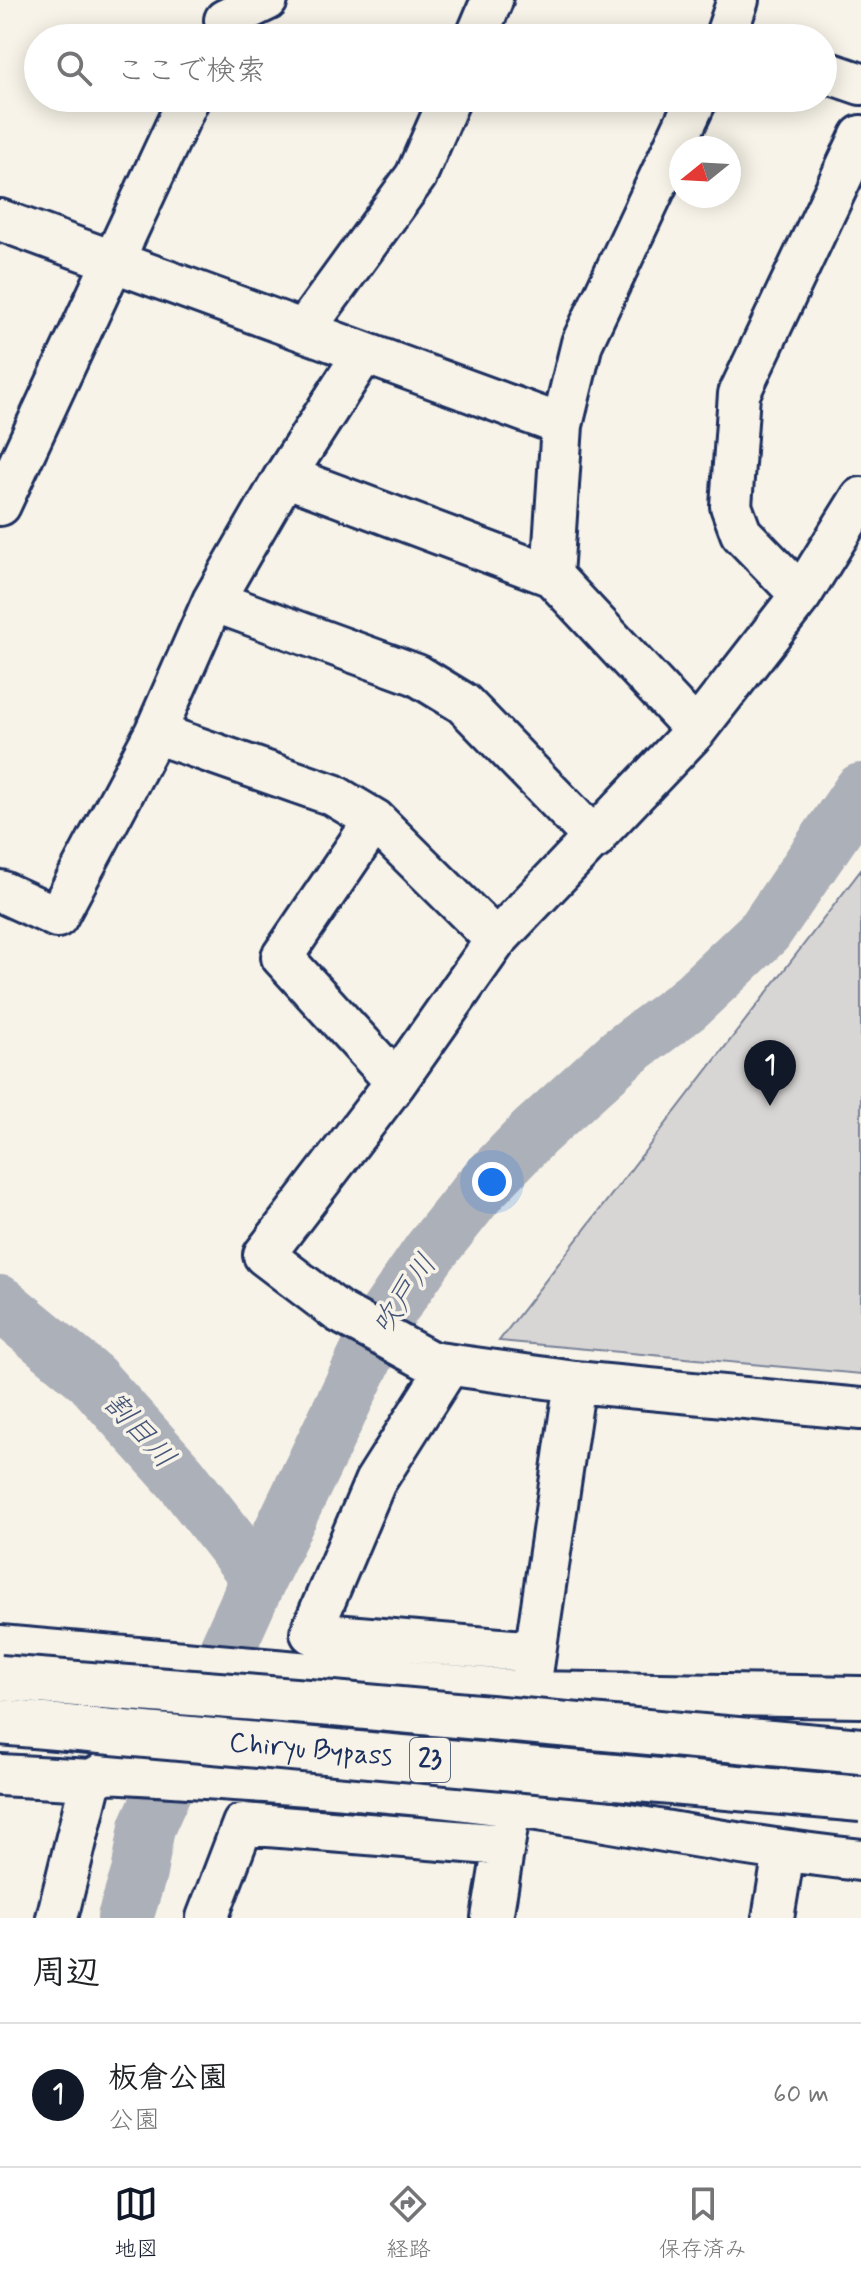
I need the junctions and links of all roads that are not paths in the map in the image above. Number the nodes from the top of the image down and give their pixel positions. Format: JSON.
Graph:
{"nodes":[{"id":1,"x":267,"y":0,"type":"edge"},
{"id":2,"x":492,"y":0,"type":"edge"},
{"id":3,"x":738,"y":0,"type":"edge"},
{"id":4,"x":219,"y":19,"type":"edge"},
{"id":5,"x":482,"y":24,"type":"edge"},
{"id":6,"x":730,"y":24,"type":"edge"},
{"id":7,"x":837,"y":76,"type":"edge"},
{"id":8,"x":861,"y":84,"type":"edge"},
{"id":9,"x":183,"y":112,"type":"edge"},
{"id":10,"x":444,"y":112,"type":"edge"},
{"id":11,"x":690,"y":112,"type":"edge"},
{"id":12,"x":861,"y":136,"type":"edge"},
{"id":13,"x":0,"y":220,"type":"edge"},
{"id":14,"x":115,"y":261,"type":"junction"},
{"id":15,"x":304,"y":330,"type":"junction"},
{"id":16,"x":364,"y":353,"type":"junction"},
{"id":17,"x":562,"y":425,"type":"junction"},
{"id":18,"x":285,"y":476,"type":"junction"},
{"id":19,"x":861,"y":498,"type":"edge"},
{"id":20,"x":0,"y":505,"type":"edge"},
{"id":21,"x":552,"y":576,"type":"junction"},
{"id":22,"x":801,"y":595,"type":"junction"},
{"id":23,"x":213,"y":601,"type":"junction"},
{"id":24,"x":696,"y":730,"type":"junction"},
{"id":25,"x":155,"y":733,"type":"junction"},
{"id":26,"x":375,"y":820,"type":"junction"},
{"id":27,"x":595,"y":839,"type":"junction"},
{"id":28,"x":0,"y":891,"type":"edge"},
{"id":29,"x":496,"y":940,"type":"junction"},
{"id":30,"x":396,"y":1082,"type":"junction"},
{"id":31,"x":440,"y":1364,"type":"junction"},
{"id":32,"x":575,"y":1382,"type":"junction"},
{"id":33,"x":861,"y":1409,"type":"edge"},
{"id":34,"x":0,"y":1646,"type":"edge"},
{"id":35,"x":535,"y":1652,"type":"junction"},
{"id":36,"x":0,"y":1678,"type":"edge"},
{"id":37,"x":529,"y":1692,"type":"junction"},
{"id":38,"x":861,"y":1697,"type":"edge"},
{"id":39,"x":0,"y":1722,"type":"edge"},
{"id":40,"x":861,"y":1751,"type":"edge"},
{"id":41,"x":0,"y":1775,"type":"edge"},
{"id":42,"x":99,"y":1776,"type":"junction"},
{"id":43,"x":861,"y":1799,"type":"edge"},
{"id":44,"x":511,"y":1807,"type":"junction"},
{"id":45,"x":504,"y":1845,"type":"junction"},
{"id":46,"x":784,"y":1852,"type":"junction"},
{"id":47,"x":861,"y":1860,"type":"edge"},
{"id":48,"x":57,"y":1918,"type":"edge"},
{"id":49,"x":207,"y":1918,"type":"edge"},
{"id":50,"x":492,"y":1918,"type":"edge"},
{"id":51,"x":773,"y":1918,"type":"edge"}],
"edges":[{"from":1,"to":4,"type":"street"},
{"from":2,"to":5,"type":"street"},
{"from":3,"to":6,"type":"street"},
{"from":7,"to":8,"type":"street"},
{"from":9,"to":14,"type":"street"},
{"from":10,"to":15,"type":"street"},
{"from":11,"to":17,"type":"street"},
{"from":12,"to":22,"type":"street"},
{"from":13,"to":14,"type":"street"},
{"from":14,"to":15,"type":"street"},
{"from":14,"to":20,"type":"street"},
{"from":15,"to":16,"type":"street"},
{"from":16,"to":17,"type":"street"},
{"from":16,"to":18,"type":"street"},
{"from":17,"to":21,"type":"street"},
{"from":18,"to":21,"type":"street"},
{"from":18,"to":23,"type":"street"},
{"from":19,"to":22,"type":"street"},
{"from":21,"to":24,"type":"street"},
{"from":22,"to":24,"type":"street"},
{"from":23,"to":25,"type":"street"},
{"from":23,"to":27,"type":"street"},
{"from":24,"to":27,"type":"street"},
{"from":25,"to":26,"type":"street"},
{"from":25,"to":28,"type":"street"},
{"from":26,"to":29,"type":"street"},
{"from":26,"to":30,"type":"street"},
{"from":27,"to":29,"type":"street"},
{"from":29,"to":30,"type":"street"},
{"from":30,"to":31,"type":"street"},
{"from":31,"to":32,"type":"street"},
{"from":31,"to":35,"type":"street"},
{"from":32,"to":33,"type":"street"},
{"from":32,"to":35,"type":"street"},
{"from":34,"to":37,"type":"street"},
{"from":35,"to":37,"type":"street"},
{"from":36,"to":40,"type":"highway","name":"Chiryu Bypass","number":"23","bridge":true},
{"from":37,"to":38,"type":"street"},
{"from":37,"to":44,"type":"street"},
{"from":39,"to":43,"type":"highway","name":"Chiryu Bypass","number":"23","bridge":true},
{"from":41,"to":42,"type":"street"},
{"from":42,"to":44,"type":"street"},
{"from":42,"to":48,"type":"street"},
{"from":44,"to":45,"type":"street"},
{"from":44,"to":46,"type":"street"},
{"from":45,"to":49,"type":"street"},
{"from":45,"to":50,"type":"street"},
{"from":46,"to":47,"type":"street"},
{"from":46,"to":51,"type":"street"}]}
